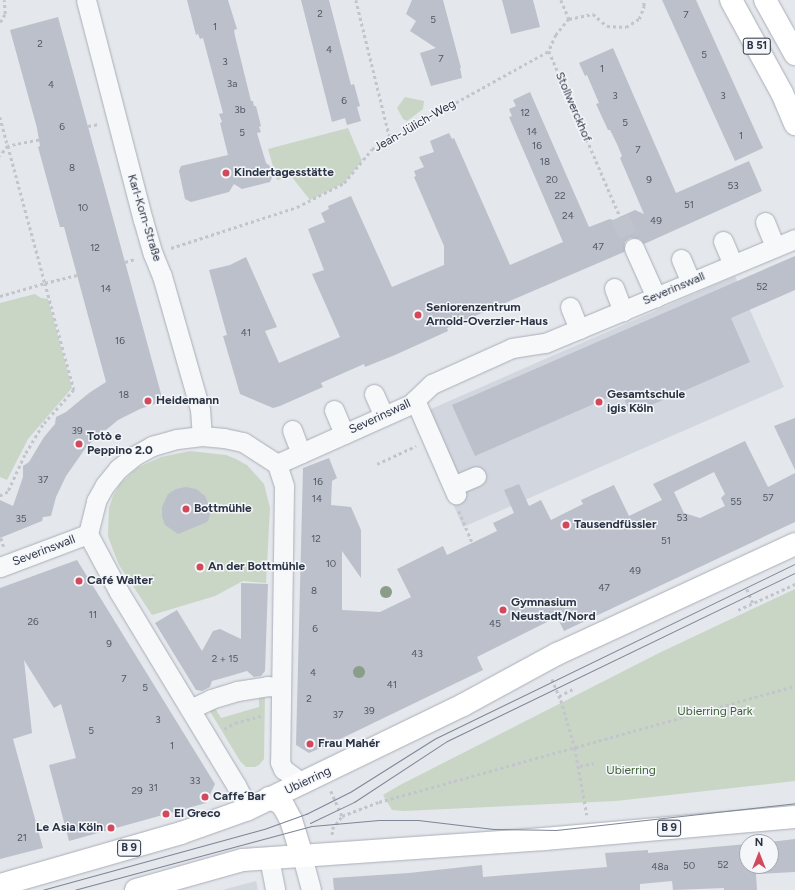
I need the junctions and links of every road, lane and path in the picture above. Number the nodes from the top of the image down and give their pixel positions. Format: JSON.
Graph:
{"nodes":[{"id":1,"x":4,"y":0,"type":"edge"},
{"id":2,"x":86,"y":0,"type":"edge"},
{"id":3,"x":356,"y":0,"type":"edge"},
{"id":4,"x":561,"y":0,"type":"edge"},
{"id":5,"x":643,"y":0,"type":"edge"},
{"id":6,"x":731,"y":0,"type":"edge"},
{"id":7,"x":766,"y":0,"type":"edge"},
{"id":8,"x":569,"y":19,"type":"junction"},
{"id":9,"x":0,"y":22,"type":"edge"},
{"id":10,"x":548,"y":52,"type":"junction"},
{"id":11,"x":795,"y":54,"type":"edge"},
{"id":12,"x":0,"y":117,"type":"edge"},
{"id":13,"x":795,"y":124,"type":"edge"},
{"id":14,"x":390,"y":138,"type":"junction"},
{"id":15,"x":39,"y":140,"type":"dead end"},
{"id":16,"x":8,"y":146,"type":"junction"},
{"id":17,"x":0,"y":156,"type":"edge"},
{"id":18,"x":620,"y":217,"type":"tunnel mouth"},
{"id":19,"x":765,"y":222,"type":"dead end"},
{"id":20,"x":795,"y":238,"type":"edge"},
{"id":21,"x":723,"y":241,"type":"dead end"},
{"id":22,"x":775,"y":247,"type":"junction"},
{"id":23,"x":634,"y":248,"type":"tunnel mouth"},
{"id":24,"x":153,"y":254,"type":"junction"},
{"id":25,"x":682,"y":259,"type":"dead end"},
{"id":26,"x":733,"y":264,"type":"junction"},
{"id":27,"x":77,"y":275,"type":"dead end"},
{"id":28,"x":691,"y":282,"type":"junction"},
{"id":29,"x":45,"y":283,"type":"junction"},
{"id":30,"x":614,"y":288,"type":"dead end"},
{"id":31,"x":0,"y":296,"type":"edge"},
{"id":32,"x":656,"y":297,"type":"junction"},
{"id":33,"x":570,"y":307,"type":"dead end"},
{"id":34,"x":623,"y":310,"type":"junction"},
{"id":35,"x":579,"y":329,"type":"junction"},
{"id":36,"x":374,"y":394,"type":"dead end"},
{"id":37,"x":415,"y":400,"type":"junction"},
{"id":38,"x":334,"y":410,"type":"dead end"},
{"id":39,"x":384,"y":416,"type":"junction"},
{"id":40,"x":292,"y":430,"type":"dead end"},
{"id":41,"x":344,"y":434,"type":"junction"},
{"id":42,"x":202,"y":436,"type":"junction"},
{"id":43,"x":432,"y":440,"type":"junction"},
{"id":44,"x":301,"y":453,"type":"junction"},
{"id":45,"x":277,"y":464,"type":"junction"},
{"id":46,"x":377,"y":464,"type":"dead end"},
{"id":47,"x":476,"y":476,"type":"dead end"},
{"id":48,"x":0,"y":496,"type":"edge"},
{"id":49,"x":467,"y":532,"type":"dead end"},
{"id":50,"x":88,"y":534,"type":"junction"},
{"id":51,"x":472,"y":542,"type":"dead end"},
{"id":52,"x":795,"y":544,"type":"edge"},
{"id":53,"x":0,"y":567,"type":"edge"},
{"id":54,"x":795,"y":584,"type":"edge"},
{"id":55,"x":738,"y":610,"type":"dead end"},
{"id":56,"x":544,"y":661,"type":"junction"},
{"id":57,"x":281,"y":686,"type":"junction"},
{"id":58,"x":795,"y":686,"type":"edge"},
{"id":59,"x":575,"y":688,"type":"dead end"},
{"id":60,"x":559,"y":696,"type":"junction"},
{"id":61,"x":190,"y":709,"type":"junction"},
{"id":62,"x":280,"y":713,"type":"junction"},
{"id":63,"x":208,"y":738,"type":"junction"},
{"id":64,"x":575,"y":748,"type":"junction"},
{"id":65,"x":594,"y":763,"type":"dead end"},
{"id":66,"x":580,"y":766,"type":"junction"},
{"id":67,"x":323,"y":774,"type":"junction"},
{"id":68,"x":302,"y":783,"type":"junction"},
{"id":69,"x":269,"y":798,"type":"junction"},
{"id":70,"x":248,"y":809,"type":"junction"},
{"id":71,"x":795,"y":817,"type":"edge"},
{"id":72,"x":588,"y":819,"type":"dead end"},
{"id":73,"x":302,"y":856,"type":"junction"},
{"id":74,"x":269,"y":858,"type":"junction"},
{"id":75,"x":0,"y":884,"type":"edge"},
{"id":76,"x":136,"y":890,"type":"edge"},
{"id":77,"x":275,"y":890,"type":"edge"},
{"id":78,"x":311,"y":890,"type":"edge"}],
"edges":[{"from":1,"to":9,"type":"path"},
{"from":2,"to":24,"type":"street","name":"Karl-Korn-Straße"},
{"from":3,"to":14,"type":"path"},
{"from":4,"to":8,"type":"path"},
{"from":5,"to":8,"type":"path"},
{"from":6,"to":13,"type":"main road","number":"B 51"},
{"from":7,"to":11,"type":"main road","number":"B 51"},
{"from":8,"to":10,"type":"path"},
{"from":10,"to":14,"type":"path","name":"Jean-Jülich-Weg"},
{"from":10,"to":18,"type":"path","name":"Stollwerckhof"},
{"from":12,"to":16,"type":"path"},
{"from":14,"to":24,"type":"path","name":"Jean-Jülich-Weg"},
{"from":15,"to":16,"type":"path"},
{"from":16,"to":17,"type":"path"},
{"from":16,"to":29,"type":"path"},
{"from":19,"to":22,"type":"street"},
{"from":20,"to":22,"type":"street","name":"Severinswall"},
{"from":21,"to":26,"type":"street"},
{"from":22,"to":26,"type":"street","name":"Severinswall"},
{"from":23,"to":32,"type":"street"},
{"from":24,"to":42,"type":"street","name":"Karl-Korn-Straße"},
{"from":25,"to":28,"type":"street"},
{"from":26,"to":28,"type":"street","name":"Severinswall"},
{"from":27,"to":29,"type":"path"},
{"from":28,"to":32,"type":"street","name":"Severinswall"},
{"from":29,"to":31,"type":"path"},
{"from":29,"to":48,"type":"path"},
{"from":30,"to":34,"type":"street"},
{"from":32,"to":34,"type":"street","name":"Severinswall"},
{"from":33,"to":35,"type":"street"},
{"from":34,"to":35,"type":"street","name":"Severinswall"},
{"from":35,"to":37,"type":"street","name":"Severinswall"},
{"from":36,"to":39,"type":"street"},
{"from":37,"to":39,"type":"street","name":"Severinswall"},
{"from":37,"to":43,"type":"street"},
{"from":38,"to":41,"type":"street"},
{"from":39,"to":41,"type":"street","name":"Severinswall"},
{"from":40,"to":44,"type":"street"},
{"from":41,"to":44,"type":"street","name":"Severinswall"},
{"from":42,"to":45,"type":"street","name":"Severinswall"},
{"from":42,"to":50,"type":"street","name":"Severinswall"},
{"from":43,"to":46,"type":"path"},
{"from":43,"to":47,"type":"street"},
{"from":44,"to":45,"type":"street","name":"Severinswall"},
{"from":45,"to":57,"type":"street"},
{"from":49,"to":51,"type":"path"},
{"from":50,"to":53,"type":"street","name":"Severinswall"},
{"from":50,"to":61,"type":"street"},
{"from":52,"to":56,"type":"main road","name":"Ubierring","number":"B 9"},
{"from":54,"to":55,"type":"path"},
{"from":56,"to":60,"type":"path"},
{"from":56,"to":67,"type":"main road","name":"Ubierring","number":"B 9"},
{"from":57,"to":61,"type":"street"},
{"from":57,"to":62,"type":"street"},
{"from":58,"to":64,"type":"path"},
{"from":59,"to":60,"type":"path"},
{"from":60,"to":64,"type":"path"},
{"from":61,"to":63,"type":"street"},
{"from":62,"to":63,"type":"path"},
{"from":62,"to":68,"type":"street"},
{"from":63,"to":70,"type":"street"},
{"from":64,"to":66,"type":"path"},
{"from":64,"to":67,"type":"path"},
{"from":65,"to":66,"type":"path"},
{"from":66,"to":72,"type":"path"},
{"from":67,"to":68,"type":"main road","name":"Ubierring","number":"B 9"},
{"from":68,"to":69,"type":"main road","name":"Ubierring","number":"B 9"},
{"from":69,"to":70,"type":"main road","name":"Ubierring","number":"B 9"},
{"from":69,"to":73,"type":"main road"},
{"from":70,"to":75,"type":"main road","name":"Ubierring","number":"B 9"},
{"from":71,"to":73,"type":"main road","number":"B 9"},
{"from":73,"to":74,"type":"main road","number":"B 9"},
{"from":73,"to":78,"type":"street"},
{"from":74,"to":76,"type":"main road","number":"B 9"},
{"from":74,"to":77,"type":"street"}]}
